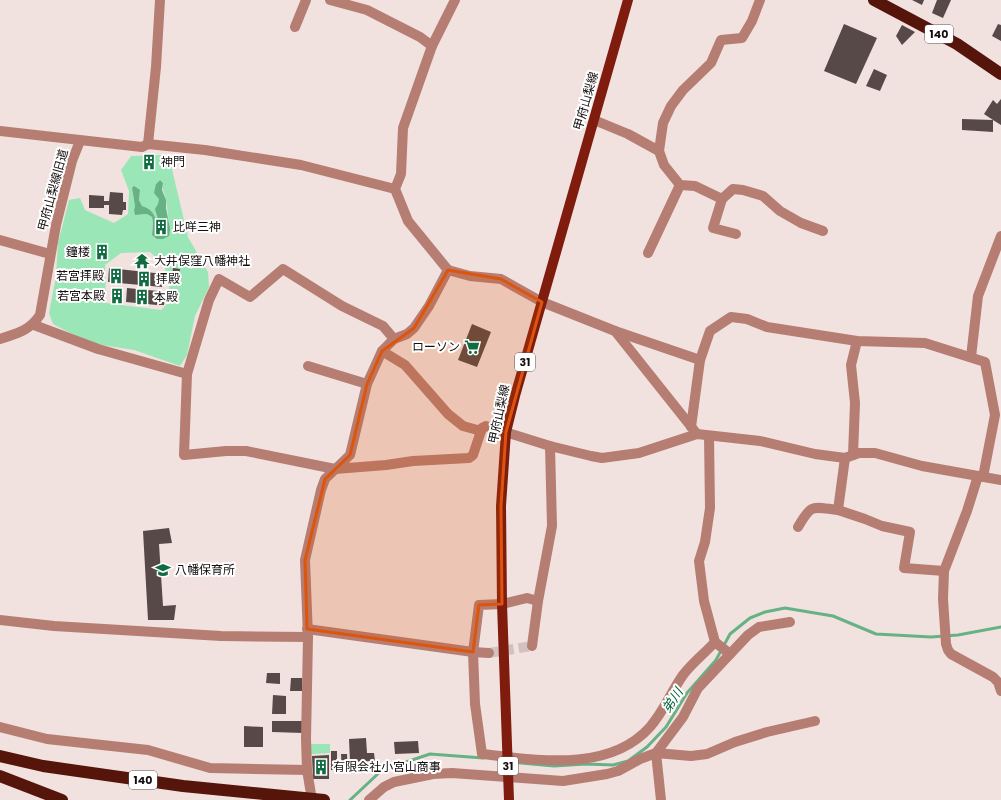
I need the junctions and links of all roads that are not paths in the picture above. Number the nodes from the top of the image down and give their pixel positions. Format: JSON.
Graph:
{"nodes":[{"id":1,"x":160,"y":0,"type":"edge"},
{"id":2,"x":306,"y":0,"type":"edge"},
{"id":3,"x":330,"y":0,"type":"edge"},
{"id":4,"x":455,"y":0,"type":"edge"},
{"id":5,"x":628,"y":0,"type":"edge"},
{"id":6,"x":760,"y":0,"type":"edge"},
{"id":7,"x":874,"y":0,"type":"edge"},
{"id":8,"x":295,"y":27,"type":"dead end"},
{"id":9,"x":432,"y":46,"type":"junction"},
{"id":10,"x":1001,"y":74,"type":"edge"},
{"id":11,"x":594,"y":120,"type":"junction"},
{"id":12,"x":0,"y":131,"type":"edge"},
{"id":13,"x":80,"y":141,"type":"junction"},
{"id":14,"x":148,"y":144,"type":"junction"},
{"id":15,"x":659,"y":151,"type":"junction"},
{"id":16,"x":680,"y":185,"type":"junction"},
{"id":17,"x":395,"y":189,"type":"junction"},
{"id":18,"x":722,"y":199,"type":"junction"},
{"id":19,"x":823,"y":231,"type":"dead end"},
{"id":20,"x":736,"y":234,"type":"dead end"},
{"id":21,"x":0,"y":240,"type":"edge"},
{"id":22,"x":1000,"y":242,"type":"edge"},
{"id":23,"x":648,"y":253,"type":"dead end"},
{"id":24,"x":50,"y":254,"type":"junction"},
{"id":25,"x":448,"y":270,"type":"junction"},
{"id":26,"x":542,"y":302,"type":"junction"},
{"id":27,"x":34,"y":325,"type":"junction"},
{"id":28,"x":615,"y":331,"type":"junction"},
{"id":29,"x":0,"y":339,"type":"edge"},
{"id":30,"x":394,"y":339,"type":"junction"},
{"id":31,"x":857,"y":341,"type":"junction"},
{"id":32,"x":382,"y":351,"type":"junction"},
{"id":33,"x":971,"y":357,"type":"junction"},
{"id":34,"x":700,"y":360,"type":"junction"},
{"id":35,"x":308,"y":366,"type":"dead end"},
{"id":36,"x":187,"y":374,"type":"junction"},
{"id":37,"x":368,"y":384,"type":"junction"},
{"id":38,"x":481,"y":431,"type":"junction"},
{"id":39,"x":694,"y":431,"type":"junction"},
{"id":40,"x":506,"y":432,"type":"junction"},
{"id":41,"x":709,"y":436,"type":"junction"},
{"id":42,"x":550,"y":446,"type":"junction"},
{"id":43,"x":849,"y":457,"type":"junction"},
{"id":44,"x":335,"y":469,"type":"junction"},
{"id":45,"x":980,"y":476,"type":"junction"},
{"id":46,"x":1001,"y":480,"type":"edge"},
{"id":47,"x":838,"y":510,"type":"junction"},
{"id":48,"x":798,"y":527,"type":"dead end"},
{"id":49,"x":944,"y":571,"type":"junction"},
{"id":50,"x":538,"y":601,"type":"junction"},
{"id":51,"x":502,"y":604,"type":"junction"},
{"id":52,"x":0,"y":620,"type":"edge"},
{"id":53,"x":790,"y":622,"type":"dead end"},
{"id":54,"x":308,"y":633,"type":"junction"},
{"id":55,"x":715,"y":642,"type":"junction"},
{"id":56,"x":532,"y":646,"type":"dead end"},
{"id":57,"x":473,"y":652,"type":"junction"},
{"id":58,"x":489,"y":653,"type":"tunnel mouth"},
{"id":59,"x":730,"y":654,"type":"junction"},
{"id":60,"x":1001,"y":691,"type":"edge"},
{"id":61,"x":815,"y":721,"type":"dead end"},
{"id":62,"x":0,"y":727,"type":"edge"},
{"id":63,"x":656,"y":753,"type":"junction"},
{"id":64,"x":0,"y":756,"type":"edge"},
{"id":65,"x":307,"y":770,"type":"junction"},
{"id":66,"x":0,"y":776,"type":"edge"},
{"id":67,"x":509,"y":798,"type":"edge"},
{"id":68,"x":62,"y":800,"type":"edge"},
{"id":69,"x":312,"y":800,"type":"edge"},
{"id":70,"x":324,"y":800,"type":"edge"},
{"id":71,"x":369,"y":800,"type":"edge"},
{"id":72,"x":661,"y":800,"type":"edge"}],
"edges":[{"from":1,"to":14,"type":"street"},
{"from":2,"to":8,"type":"street"},
{"from":3,"to":9,"type":"street"},
{"from":4,"to":9,"type":"street"},
{"from":5,"to":11,"type":"main road","name":"甲府山梨線","number":"31"},
{"from":6,"to":15,"type":"street"},
{"from":7,"to":10,"type":"highway","number":"140"},
{"from":9,"to":17,"type":"street"},
{"from":11,"to":15,"type":"street"},
{"from":11,"to":26,"type":"main road","name":"甲府山梨線","number":"31"},
{"from":12,"to":13,"type":"street"},
{"from":13,"to":14,"type":"street","name":"甲府山梨線旧道"},
{"from":13,"to":24,"type":"street","name":"甲府山梨線旧道"},
{"from":14,"to":17,"type":"street","name":"甲府山梨線旧道"},
{"from":15,"to":16,"type":"street"},
{"from":16,"to":18,"type":"street"},
{"from":16,"to":23,"type":"street"},
{"from":17,"to":25,"type":"street"},
{"from":18,"to":19,"type":"street"},
{"from":18,"to":20,"type":"street"},
{"from":21,"to":24,"type":"street"},
{"from":22,"to":33,"type":"street"},
{"from":24,"to":27,"type":"street","name":"甲府山梨線旧道"},
{"from":25,"to":26,"type":"street"},
{"from":25,"to":30,"type":"street"},
{"from":26,"to":28,"type":"street"},
{"from":26,"to":40,"type":"main road","name":"甲府山梨線","number":"31"},
{"from":27,"to":29,"type":"street"},
{"from":27,"to":36,"type":"street"},
{"from":28,"to":34,"type":"street"},
{"from":28,"to":39,"type":"street"},
{"from":30,"to":32,"type":"street"},
{"from":30,"to":36,"type":"street"},
{"from":31,"to":33,"type":"street"},
{"from":31,"to":34,"type":"street"},
{"from":31,"to":43,"type":"street"},
{"from":32,"to":37,"type":"street"},
{"from":32,"to":38,"type":"street"},
{"from":33,"to":45,"type":"street"},
{"from":34,"to":39,"type":"street"},
{"from":35,"to":37,"type":"street"},
{"from":36,"to":44,"type":"street"},
{"from":37,"to":44,"type":"street"},
{"from":38,"to":40,"type":"street"},
{"from":38,"to":44,"type":"street"},
{"from":39,"to":41,"type":"street"},
{"from":39,"to":42,"type":"street"},
{"from":40,"to":42,"type":"street"},
{"from":40,"to":51,"type":"main road","name":"甲府山梨線","number":"31"},
{"from":41,"to":43,"type":"street"},
{"from":41,"to":55,"type":"street"},
{"from":42,"to":50,"type":"street"},
{"from":43,"to":45,"type":"street"},
{"from":43,"to":47,"type":"street"},
{"from":44,"to":54,"type":"street"},
{"from":45,"to":46,"type":"street"},
{"from":45,"to":49,"type":"street"},
{"from":47,"to":48,"type":"street"},
{"from":47,"to":49,"type":"street"},
{"from":49,"to":60,"type":"street"},
{"from":50,"to":51,"type":"street"},
{"from":50,"to":56,"type":"street"},
{"from":51,"to":57,"type":"street"},
{"from":51,"to":67,"type":"main road","name":"甲府山梨線","number":"31"},
{"from":52,"to":54,"type":"street"},
{"from":53,"to":59,"type":"street"},
{"from":54,"to":57,"type":"street"},
{"from":54,"to":65,"type":"street"},
{"from":55,"to":57,"type":"street"},
{"from":55,"to":59,"type":"street"},
{"from":57,"to":58,"type":"street"},
{"from":59,"to":63,"type":"street"},
{"from":61,"to":63,"type":"street"},
{"from":62,"to":65,"type":"street"},
{"from":63,"to":71,"type":"street"},
{"from":63,"to":72,"type":"street"},
{"from":64,"to":70,"type":"highway","number":"140"},
{"from":65,"to":69,"type":"street"},
{"from":66,"to":68,"type":"highway"}]}
